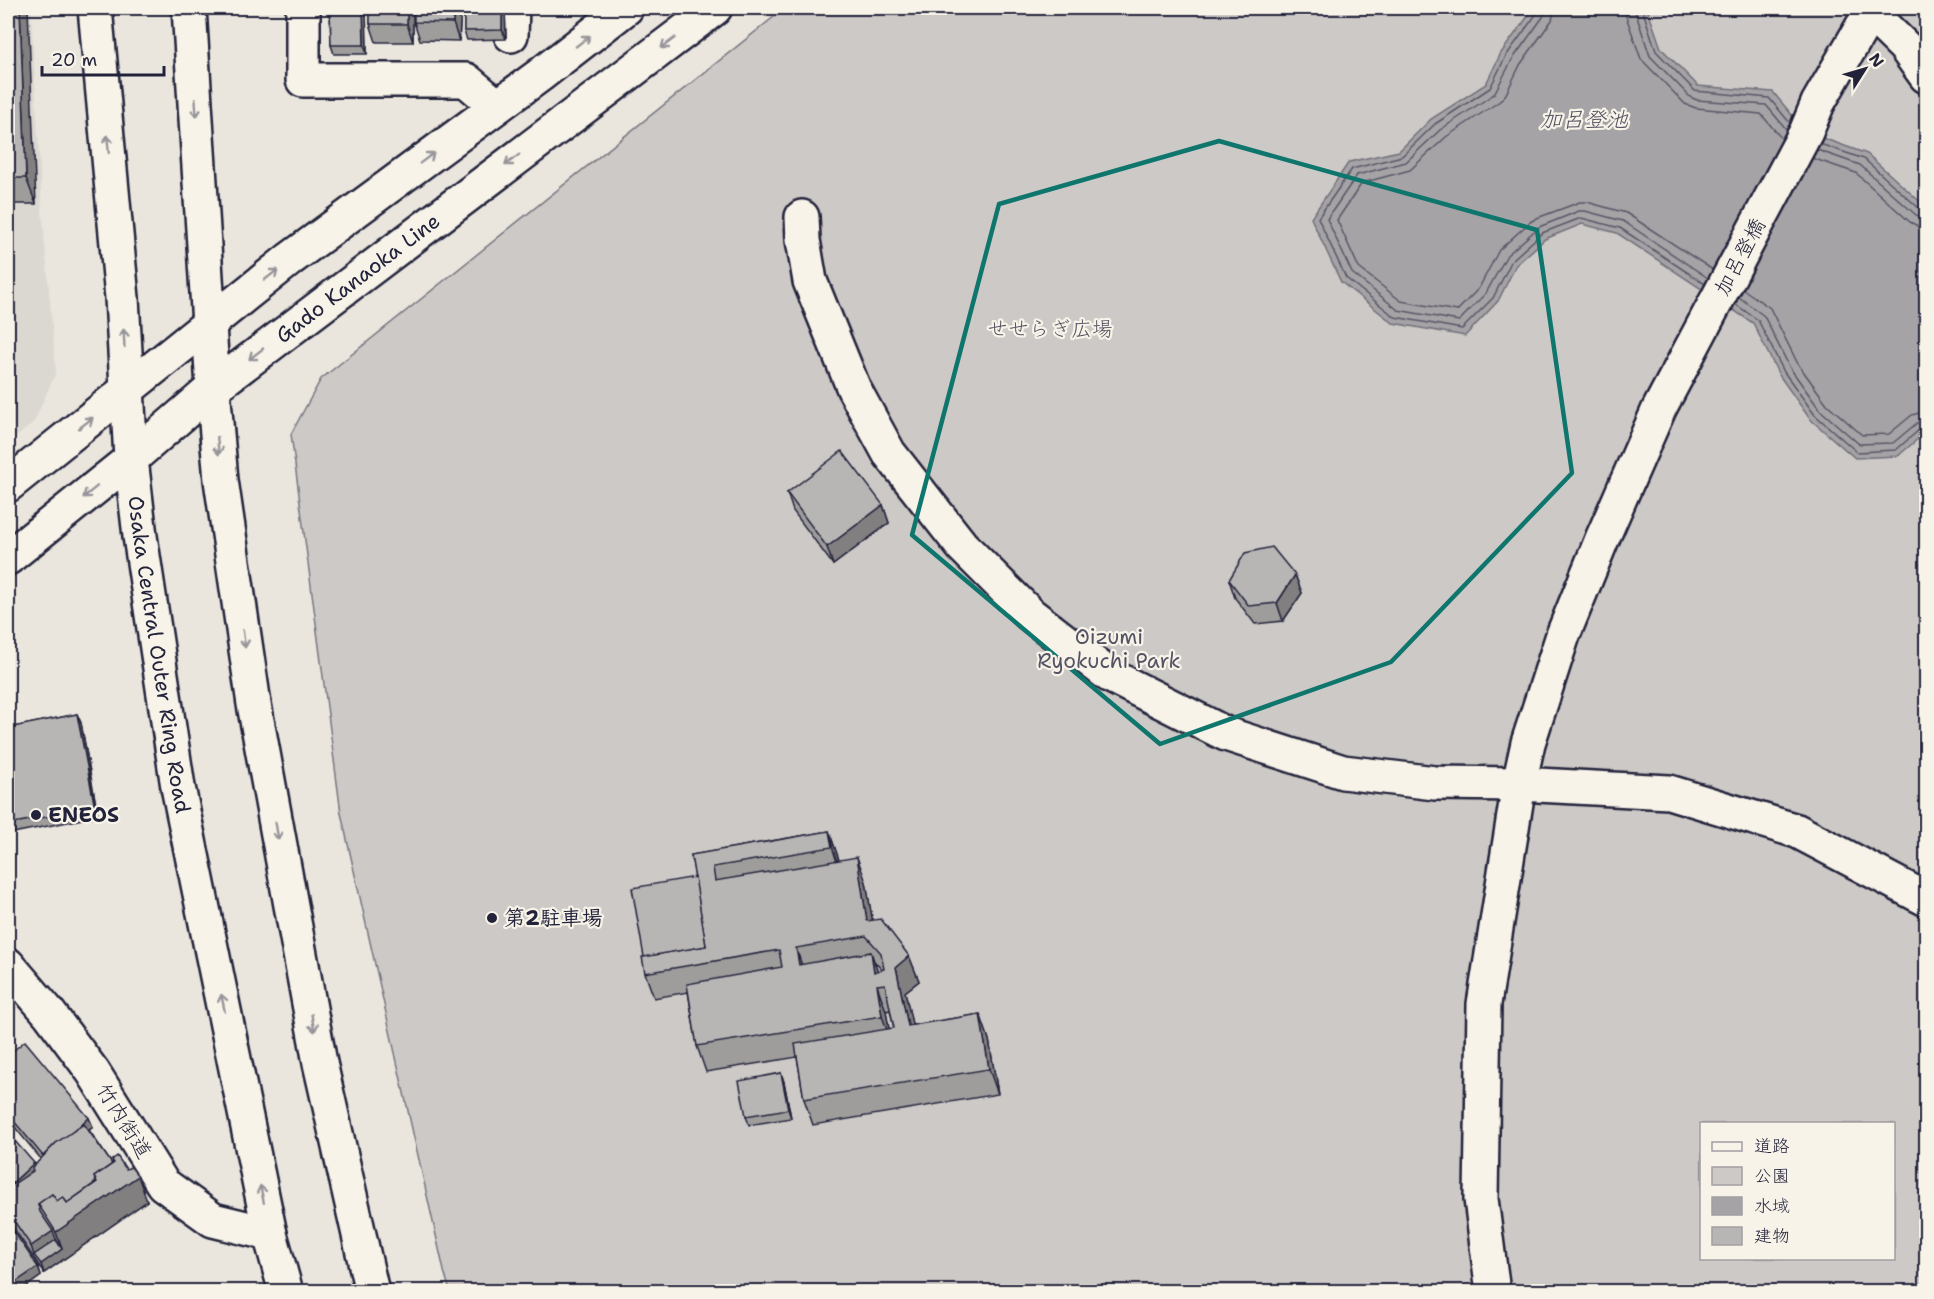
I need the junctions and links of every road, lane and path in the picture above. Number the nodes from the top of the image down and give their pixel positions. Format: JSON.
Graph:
{"nodes":[{"id":1,"x":95,"y":8,"type":"edge"},
{"id":2,"x":189,"y":8,"type":"edge"},
{"id":3,"x":303,"y":8,"type":"edge"},
{"id":4,"x":626,"y":8,"type":"edge"},
{"id":5,"x":715,"y":8,"type":"edge"},
{"id":6,"x":1869,"y":9,"type":"edge"},
{"id":7,"x":1926,"y":76,"type":"edge"},
{"id":8,"x":497,"y":106,"type":"junction"},
{"id":9,"x":802,"y":217,"type":"dead end"},
{"id":10,"x":208,"y":324,"type":"junction"},
{"id":11,"x":213,"y":388,"type":"junction"},
{"id":12,"x":127,"y":391,"type":"junction"},
{"id":13,"x":130,"y":459,"type":"junction"},
{"id":14,"x":8,"y":485,"type":"edge"},
{"id":15,"x":8,"y":558,"type":"edge"},
{"id":16,"x":1519,"y":784,"type":"junction"},
{"id":17,"x":1926,"y":899,"type":"edge"},
{"id":18,"x":8,"y":965,"type":"edge"},
{"id":19,"x":270,"y":1234,"type":"junction"},
{"id":20,"x":286,"y":1292,"type":"edge"},
{"id":21,"x":372,"y":1292,"type":"edge"},
{"id":22,"x":1493,"y":1292,"type":"edge"}],
"edges":[{"from":12,"to":1,"type":"main road","name":"Osaka Central Outer Ring Road","one_way":true},
{"from":2,"to":10,"type":"main road","one_way":true},
{"from":3,"to":8,"type":"main road"},
{"from":8,"to":4,"type":"main road","one_way":true},
{"from":5,"to":11,"type":"main road","name":"Gado Kanaoka Line","one_way":true},
{"from":6,"to":7,"type":"main road"},
{"from":6,"to":16,"type":"main road","name":"加呂登橋"},
{"from":10,"to":8,"type":"main road","one_way":true},
{"from":9,"to":16,"type":"main road"},
{"from":10,"to":11,"type":"main road"},
{"from":10,"to":12,"type":"main road"},
{"from":11,"to":13,"type":"main road","name":"Gado Kanaoka Line"},
{"from":11,"to":21,"type":"main road","one_way":true},
{"from":12,"to":13,"type":"main road","name":"Osaka Central Outer Ring Road"},
{"from":14,"to":12,"type":"main road","one_way":true},
{"from":13,"to":15,"type":"main road","name":"Gado Kanaoka Line","one_way":true},
{"from":19,"to":13,"type":"main road","name":"Osaka Central Outer Ring Road","one_way":true},
{"from":16,"to":17,"type":"main road"},
{"from":16,"to":22,"type":"main road","name":"加呂登橋"},
{"from":18,"to":19,"type":"main road","name":"竹内街道"},
{"from":19,"to":20,"type":"main road","name":"Osaka Central Outer Ring Road"}]}
